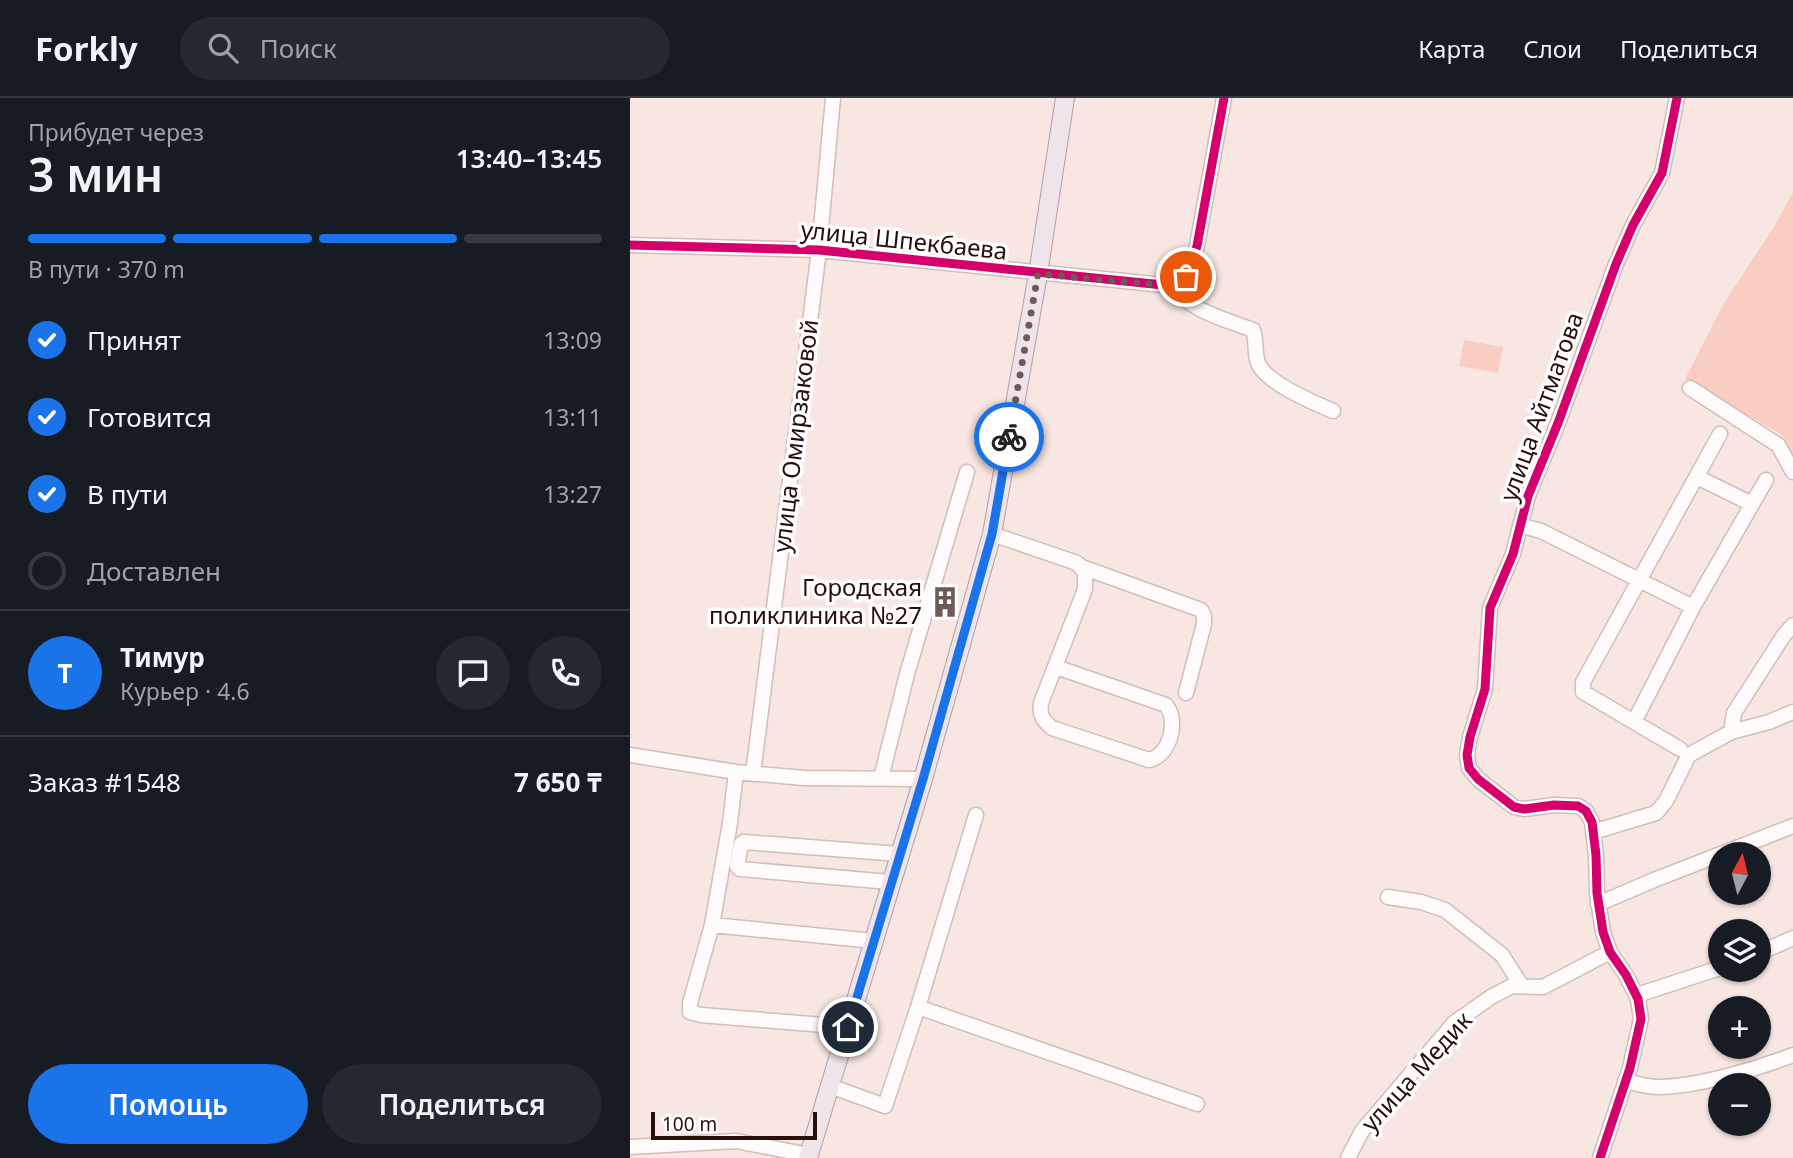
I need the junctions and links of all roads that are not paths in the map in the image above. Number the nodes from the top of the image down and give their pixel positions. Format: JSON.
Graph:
{"nodes":[{"id":1,"x":833,"y":98,"type":"edge"},
{"id":2,"x":1065,"y":98,"type":"edge"},
{"id":3,"x":1224,"y":98,"type":"edge"},
{"id":4,"x":1677,"y":98,"type":"edge"},
{"id":5,"x":630,"y":244,"type":"edge"},
{"id":6,"x":819,"y":250,"type":"junction"},
{"id":7,"x":1038,"y":274,"type":"junction"},
{"id":8,"x":1173,"y":286,"type":"junction"},
{"id":9,"x":1690,"y":388,"type":"dead end"},
{"id":10,"x":1333,"y":411,"type":"dead end"},
{"id":11,"x":1720,"y":434,"type":"dead end"},
{"id":12,"x":967,"y":472,"type":"dead end"},
{"id":13,"x":1793,"y":472,"type":"edge"},
{"id":14,"x":1697,"y":477,"type":"junction"},
{"id":15,"x":1766,"y":480,"type":"dead end"},
{"id":16,"x":1752,"y":504,"type":"junction"},
{"id":17,"x":1520,"y":525,"type":"junction"},
{"id":18,"x":992,"y":534,"type":"junction"},
{"id":19,"x":1082,"y":567,"type":"junction"},
{"id":20,"x":1640,"y":579,"type":"junction"},
{"id":21,"x":1693,"y":607,"type":"junction"},
{"id":22,"x":1793,"y":625,"type":"edge"},
{"id":23,"x":1055,"y":667,"type":"junction"},
{"id":24,"x":1186,"y":693,"type":"dead end"},
{"id":25,"x":1793,"y":712,"type":"edge"},
{"id":26,"x":1634,"y":722,"type":"junction"},
{"id":27,"x":1731,"y":732,"type":"junction"},
{"id":28,"x":1680,"y":749,"type":"dead end"},
{"id":29,"x":630,"y":755,"type":"edge"},
{"id":30,"x":736,"y":772,"type":"junction"},
{"id":31,"x":753,"y":774,"type":"junction"},
{"id":32,"x":881,"y":778,"type":"junction"},
{"id":33,"x":923,"y":779,"type":"junction"},
{"id":34,"x":976,"y":815,"type":"dead end"},
{"id":35,"x":1793,"y":826,"type":"edge"},
{"id":36,"x":1593,"y":832,"type":"junction"},
{"id":37,"x":899,"y":854,"type":"junction"},
{"id":38,"x":890,"y":881,"type":"junction"},
{"id":39,"x":1388,"y":897,"type":"dead end"},
{"id":40,"x":1598,"y":904,"type":"junction"},
{"id":41,"x":712,"y":925,"type":"junction"},
{"id":42,"x":1793,"y":938,"type":"edge"},
{"id":43,"x":874,"y":940,"type":"junction"},
{"id":44,"x":1771,"y":948,"type":"edge"},
{"id":45,"x":1609,"y":952,"type":"junction"},
{"id":46,"x":1708,"y":972,"type":"edge"},
{"id":47,"x":1521,"y":985,"type":"junction"},
{"id":48,"x":1638,"y":999,"type":"junction"},
{"id":49,"x":918,"y":1007,"type":"junction"},
{"id":50,"x":848,"y":1027,"type":"junction"},
{"id":51,"x":1793,"y":1055,"type":"edge"},
{"id":52,"x":1625,"y":1081,"type":"junction"},
{"id":53,"x":830,"y":1086,"type":"junction"},
{"id":54,"x":1197,"y":1104,"type":"dead end"},
{"id":55,"x":630,"y":1147,"type":"edge"},
{"id":56,"x":672,"y":1151,"type":"edge"},
{"id":57,"x":809,"y":1156,"type":"edge"},
{"id":58,"x":1348,"y":1158,"type":"edge"},
{"id":59,"x":1600,"y":1158,"type":"edge"}],
"edges":[{"from":1,"to":6,"type":"street","name":"улица Омирзаковой"},
{"from":2,"to":7,"type":"main road"},
{"from":3,"to":8,"type":"street"},
{"from":4,"to":17,"type":"street","name":"улица Айтматова"},
{"from":5,"to":6,"type":"street","name":"улица Шпекбаева"},
{"from":6,"to":7,"type":"street","name":"улица Шпекбаева"},
{"from":6,"to":31,"type":"street","name":"улица Омирзаковой"},
{"from":7,"to":8,"type":"street","name":"улица Шпекбаева"},
{"from":7,"to":18,"type":"main road"},
{"from":8,"to":10,"type":"street"},
{"from":9,"to":13,"type":"street"},
{"from":11,"to":14,"type":"street"},
{"from":12,"to":32,"type":"street"},
{"from":14,"to":16,"type":"street"},
{"from":14,"to":20,"type":"street"},
{"from":15,"to":16,"type":"street"},
{"from":16,"to":21,"type":"street"},
{"from":17,"to":20,"type":"street"},
{"from":17,"to":36,"type":"street","name":"улица Айтматова"},
{"from":18,"to":19,"type":"street"},
{"from":18,"to":33,"type":"main road"},
{"from":19,"to":23,"type":"street"},
{"from":19,"to":24,"type":"street"},
{"from":20,"to":21,"type":"street"},
{"from":20,"to":26,"type":"street"},
{"from":21,"to":26,"type":"street"},
{"from":22,"to":27,"type":"street"},
{"from":23,"to":23,"type":"street"},
{"from":25,"to":27,"type":"street"},
{"from":26,"to":28,"type":"street"},
{"from":27,"to":36,"type":"street"},
{"from":29,"to":30,"type":"street"},
{"from":30,"to":31,"type":"street"},
{"from":30,"to":41,"type":"street"},
{"from":31,"to":32,"type":"street"},
{"from":32,"to":33,"type":"street"},
{"from":33,"to":37,"type":"main road"},
{"from":34,"to":49,"type":"street"},
{"from":35,"to":40,"type":"street"},
{"from":36,"to":40,"type":"street"},
{"from":37,"to":38,"type":"main road"},
{"from":37,"to":38,"type":"street"},
{"from":38,"to":43,"type":"main road"},
{"from":39,"to":47,"type":"street"},
{"from":40,"to":45,"type":"street"},
{"from":41,"to":43,"type":"street"},
{"from":41,"to":50,"type":"street"},
{"from":42,"to":44,"type":"street"},
{"from":43,"to":50,"type":"main road"},
{"from":45,"to":47,"type":"street","name":"улица Медик"},
{"from":45,"to":48,"type":"street"},
{"from":46,"to":48,"type":"street"},
{"from":47,"to":58,"type":"street","name":"улица Медик"},
{"from":48,"to":52,"type":"street"},
{"from":49,"to":53,"type":"street"},
{"from":49,"to":54,"type":"street"},
{"from":50,"to":53,"type":"main road"},
{"from":51,"to":52,"type":"street"},
{"from":52,"to":59,"type":"street"},
{"from":53,"to":57,"type":"main road"},
{"from":55,"to":56,"type":"street"},
{"from":56,"to":57,"type":"street"}]}
